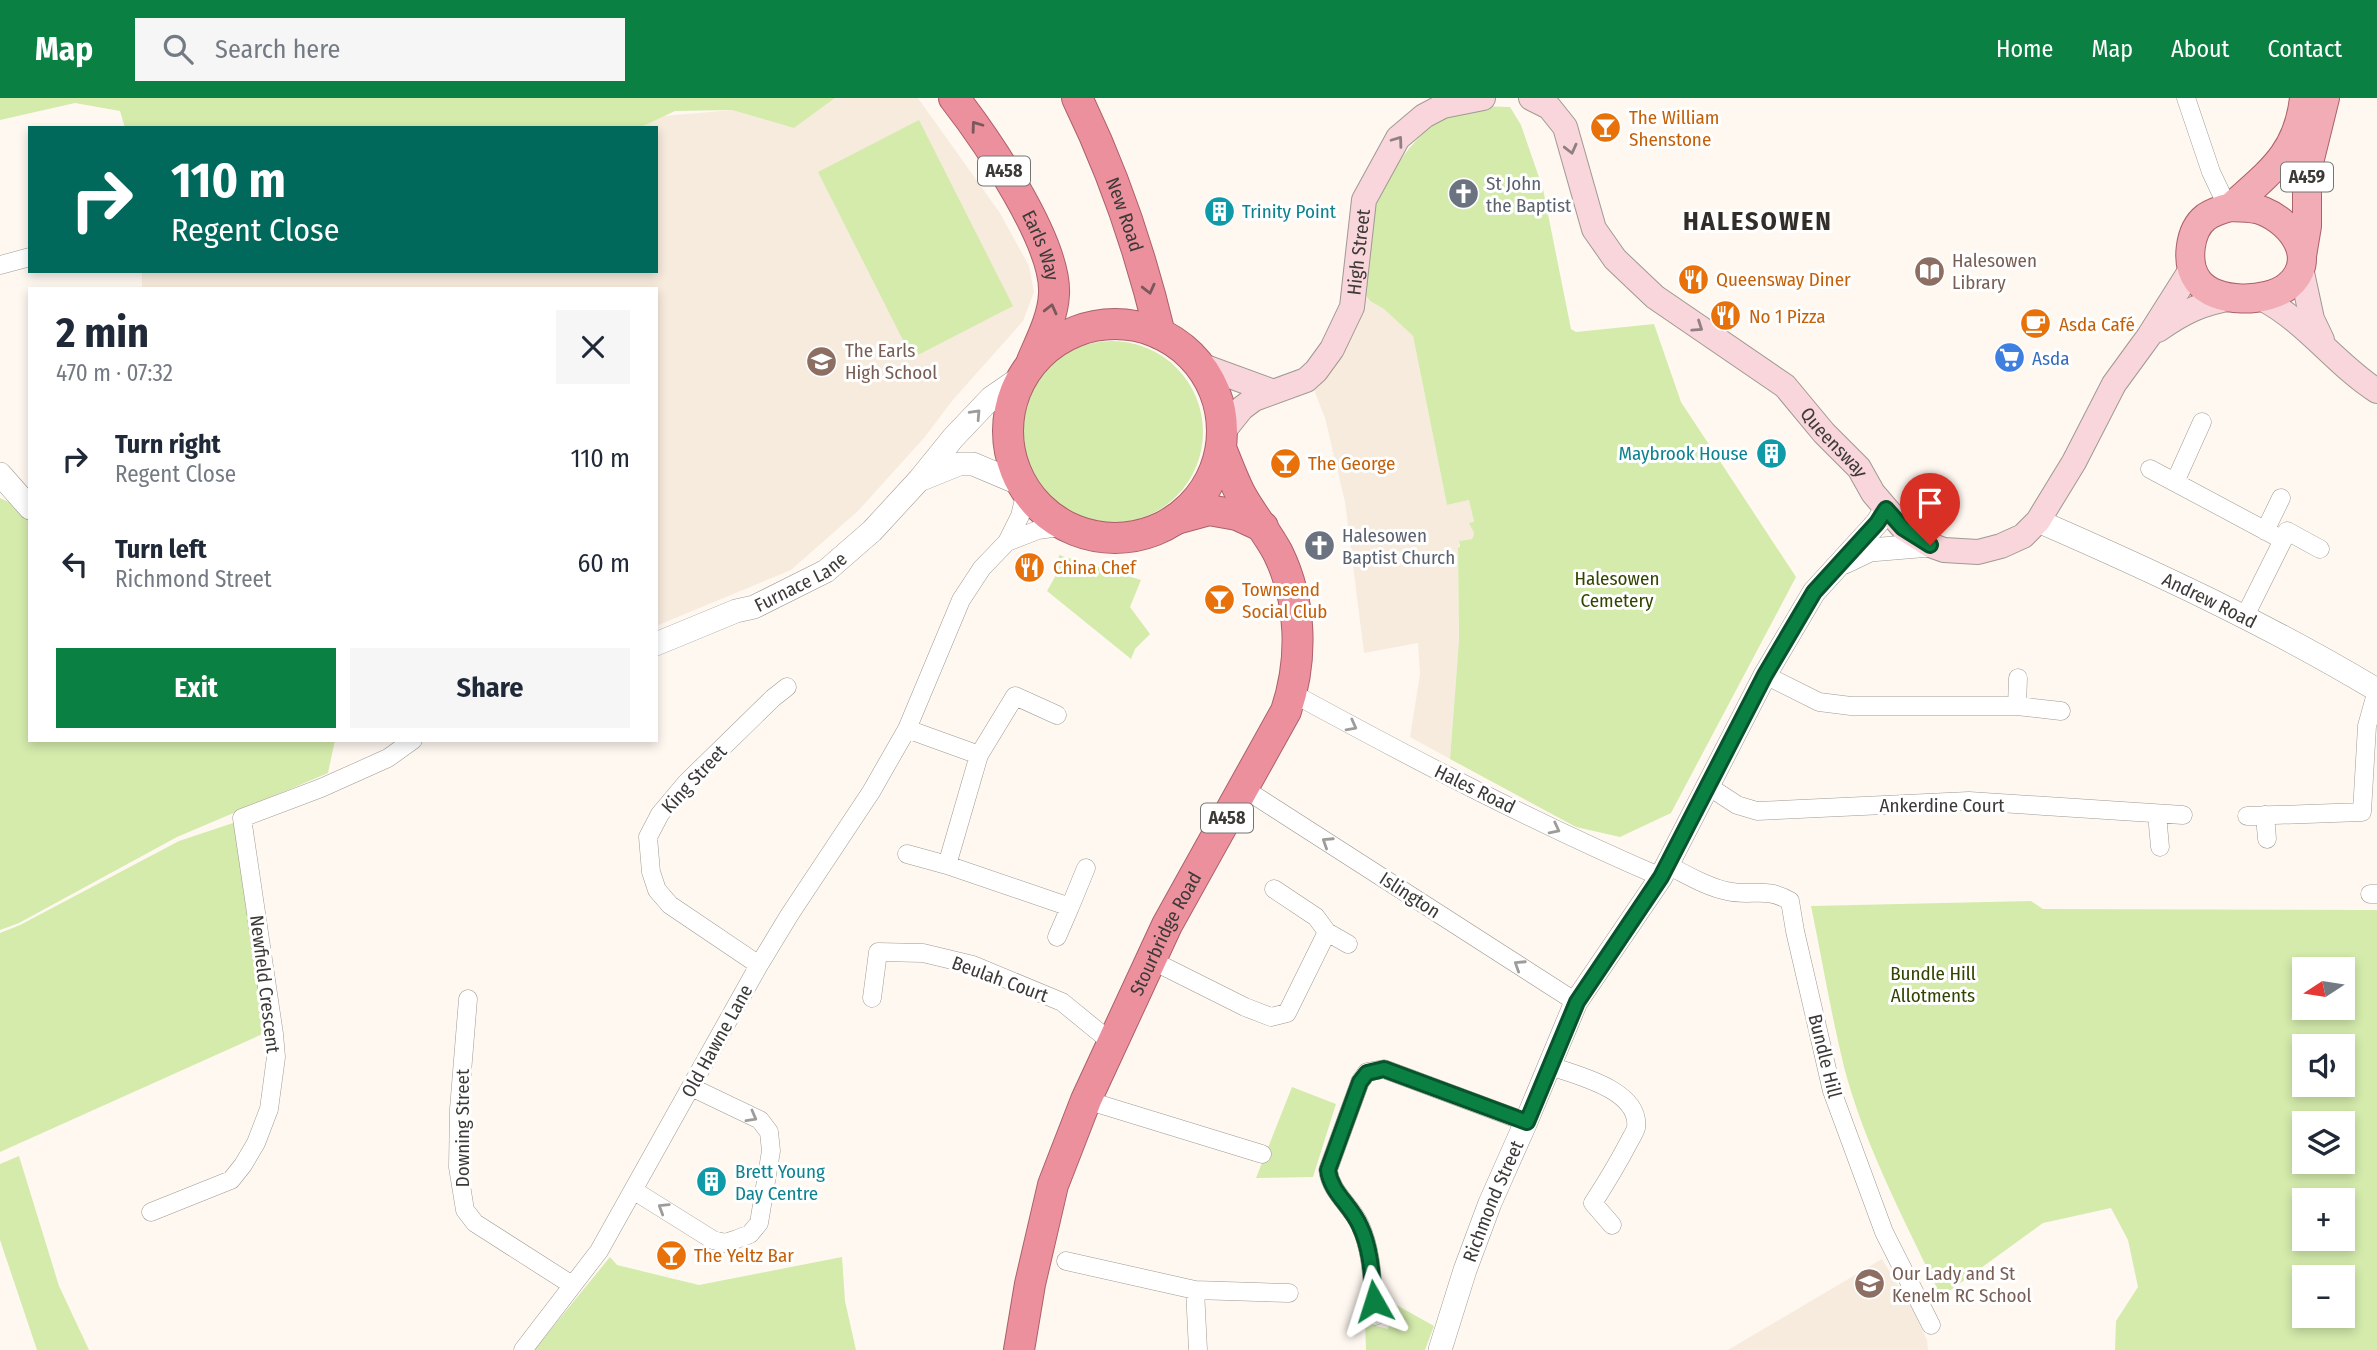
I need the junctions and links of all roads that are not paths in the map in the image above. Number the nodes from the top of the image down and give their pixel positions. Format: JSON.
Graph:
{"nodes":[{"id":1,"x":954,"y":98,"type":"edge"},
{"id":2,"x":1077,"y":98,"type":"edge"},
{"id":3,"x":1483,"y":98,"type":"edge"},
{"id":4,"x":1531,"y":98,"type":"edge"},
{"id":5,"x":2186,"y":98,"type":"edge"},
{"id":6,"x":2304,"y":98,"type":"edge"},
{"id":7,"x":2325,"y":98,"type":"edge"},
{"id":8,"x":2223,"y":210,"type":"junction"},
{"id":9,"x":28,"y":258,"type":"edge"},
{"id":10,"x":2301,"y":263,"type":"junction"},
{"id":11,"x":0,"y":265,"type":"edge"},
{"id":12,"x":2192,"y":268,"type":"junction"},
{"id":13,"x":2248,"y":298,"type":"junction"},
{"id":14,"x":1160,"y":334,"type":"junction"},
{"id":15,"x":2149,"y":336,"type":"junction"},
{"id":16,"x":2324,"y":344,"type":"junction"},
{"id":17,"x":1200,"y":365,"type":"junction"},
{"id":18,"x":1026,"y":372,"type":"junction"},
{"id":19,"x":1271,"y":391,"type":"junction"},
{"id":20,"x":2377,"y":391,"type":"edge"},
{"id":21,"x":2202,"y":422,"type":"dead end"},
{"id":22,"x":1221,"y":440,"type":"junction"},
{"id":23,"x":2150,"y":469,"type":"dead end"},
{"id":24,"x":0,"y":474,"type":"edge"},
{"id":25,"x":919,"y":480,"type":"junction"},
{"id":26,"x":2175,"y":482,"type":"junction"},
{"id":27,"x":1025,"y":488,"type":"junction"},
{"id":28,"x":2281,"y":498,"type":"dead end"},
{"id":29,"x":28,"y":506,"type":"edge"},
{"id":30,"x":1886,"y":509,"type":"junction"},
{"id":31,"x":1176,"y":519,"type":"junction"},
{"id":32,"x":2038,"y":521,"type":"junction"},
{"id":33,"x":1066,"y":526,"type":"junction"},
{"id":34,"x":1263,"y":527,"type":"junction"},
{"id":35,"x":2264,"y":531,"type":"junction"},
{"id":36,"x":2283,"y":540,"type":"junction"},
{"id":37,"x":1007,"y":542,"type":"junction"},
{"id":38,"x":1930,"y":545,"type":"junction"},
{"id":39,"x":2320,"y":549,"type":"dead end"},
{"id":40,"x":1837,"y":566,"type":"junction"},
{"id":41,"x":2244,"y":618,"type":"junction"},
{"id":42,"x":658,"y":642,"type":"edge"},
{"id":43,"x":1765,"y":675,"type":"junction"},
{"id":44,"x":2018,"y":678,"type":"dead end"},
{"id":45,"x":787,"y":687,"type":"dead end"},
{"id":46,"x":2377,"y":690,"type":"edge"},
{"id":47,"x":1292,"y":694,"type":"junction"},
{"id":48,"x":2017,"y":706,"type":"junction"},
{"id":49,"x":2061,"y":710,"type":"dead end"},
{"id":50,"x":1057,"y":715,"type":"dead end"},
{"id":51,"x":907,"y":729,"type":"junction"},
{"id":52,"x":410,"y":742,"type":"edge"},
{"id":53,"x":979,"y":755,"type":"junction"},
{"id":54,"x":1708,"y":786,"type":"junction"},
{"id":55,"x":1243,"y":788,"type":"junction"},
{"id":56,"x":2157,"y":814,"type":"junction"},
{"id":57,"x":2183,"y":815,"type":"dead end"},
{"id":58,"x":2267,"y":839,"type":"dead end"},
{"id":59,"x":2160,"y":847,"type":"dead end"},
{"id":60,"x":907,"y":854,"type":"dead end"},
{"id":61,"x":947,"y":864,"type":"junction"},
{"id":62,"x":1086,"y":868,"type":"dead end"},
{"id":63,"x":1664,"y":871,"type":"junction"},
{"id":64,"x":1274,"y":889,"type":"dead end"},
{"id":65,"x":1070,"y":907,"type":"junction"},
{"id":66,"x":1327,"y":932,"type":"junction"},
{"id":67,"x":1057,"y":937,"type":"dead end"},
{"id":68,"x":1348,"y":944,"type":"dead end"},
{"id":69,"x":1151,"y":960,"type":"junction"},
{"id":70,"x":759,"y":965,"type":"junction"},
{"id":71,"x":872,"y":998,"type":"dead end"},
{"id":72,"x":468,"y":999,"type":"dead end"},
{"id":73,"x":1577,"y":1002,"type":"junction"},
{"id":74,"x":1111,"y":1042,"type":"junction"},
{"id":75,"x":1550,"y":1066,"type":"junction"},
{"id":76,"x":691,"y":1087,"type":"junction"},
{"id":77,"x":1086,"y":1100,"type":"junction"},
{"id":78,"x":1527,"y":1122,"type":"junction"},
{"id":79,"x":1262,"y":1154,"type":"dead end"},
{"id":80,"x":633,"y":1190,"type":"junction"},
{"id":81,"x":151,"y":1212,"type":"dead end"},
{"id":82,"x":1612,"y":1225,"type":"dead end"},
{"id":83,"x":1066,"y":1261,"type":"dead end"},
{"id":84,"x":572,"y":1285,"type":"junction"},
{"id":85,"x":1195,"y":1290,"type":"junction"},
{"id":86,"x":1289,"y":1293,"type":"dead end"},
{"id":87,"x":1375,"y":1316,"type":"dead end"},
{"id":88,"x":1931,"y":1325,"type":"dead end"},
{"id":89,"x":1445,"y":1348,"type":"edge"},
{"id":90,"x":523,"y":1350,"type":"edge"},
{"id":91,"x":1019,"y":1350,"type":"edge"},
{"id":92,"x":1198,"y":1350,"type":"edge"}],
"edges":[{"from":18,"to":1,"type":"highway","name":"Earls Way","number":"A458","one_way":true},
{"from":2,"to":14,"type":"highway","name":"New Road","one_way":true},
{"from":19,"to":3,"type":"main road","name":"High Street","one_way":true},
{"from":4,"to":30,"type":"main road","name":"Queensway","one_way":true},
{"from":5,"to":8,"type":"street"},
{"from":6,"to":8,"type":"main road","number":"A459"},
{"from":7,"to":10,"type":"main road","number":"A459"},
{"from":8,"to":10,"type":"main road"},
{"from":8,"to":12,"type":"main road"},
{"from":9,"to":11,"type":"street"},
{"from":10,"to":13,"type":"main road"},
{"from":10,"to":16,"type":"main road"},
{"from":12,"to":13,"type":"main road"},
{"from":12,"to":15,"type":"main road","name":"Queensway"},
{"from":13,"to":15,"type":"main road","name":"Queensway"},
{"from":13,"to":16,"type":"main road"},
{"from":14,"to":17,"type":"highway","number":"A458"},
{"from":14,"to":18,"type":"highway","number":"A458"},
{"from":15,"to":32,"type":"main road","name":"Queensway"},
{"from":16,"to":20,"type":"main road"},
{"from":17,"to":19,"type":"main road"},
{"from":17,"to":22,"type":"highway","number":"A458"},
{"from":25,"to":18,"type":"street","name":"Furnace Lane","one_way":true},
{"from":18,"to":27,"type":"highway","number":"A458"},
{"from":19,"to":22,"type":"main road","name":"High Street"},
{"from":21,"to":26,"type":"street"},
{"from":22,"to":31,"type":"highway","number":"A458"},
{"from":22,"to":34,"type":"highway","number":"A458"},
{"from":23,"to":26,"type":"street"},
{"from":24,"to":29,"type":"street"},
{"from":25,"to":27,"type":"street","name":"Furnace Lane"},
{"from":25,"to":42,"type":"street","name":"Furnace Lane"},
{"from":26,"to":35,"type":"street"},
{"from":27,"to":33,"type":"highway","number":"A458"},
{"from":27,"to":37,"type":"street"},
{"from":28,"to":35,"type":"street"},
{"from":30,"to":38,"type":"main road","name":"Queensway"},
{"from":30,"to":40,"type":"street","name":"Richmond Street"},
{"from":31,"to":33,"type":"highway","number":"A458"},
{"from":31,"to":34,"type":"highway","number":"A458"},
{"from":32,"to":38,"type":"main road","name":"Queensway"},
{"from":32,"to":41,"type":"street","name":"Andrew Road"},
{"from":33,"to":37,"type":"street"},
{"from":34,"to":47,"type":"highway","name":"Stourbridge Road","number":"A458"},
{"from":35,"to":36,"type":"street"},
{"from":36,"to":39,"type":"street"},
{"from":36,"to":41,"type":"street"},
{"from":37,"to":51,"type":"street","name":"Old Hawne Lane"},
{"from":38,"to":40,"type":"street"},
{"from":40,"to":43,"type":"street","name":"Richmond Street"},
{"from":41,"to":46,"type":"street","name":"Andrew Road"},
{"from":43,"to":48,"type":"street"},
{"from":43,"to":54,"type":"street","name":"Richmond Street"},
{"from":44,"to":48,"type":"street"},
{"from":45,"to":70,"type":"street","name":"King Street"},
{"from":46,"to":58,"type":"street"},
{"from":47,"to":55,"type":"highway","name":"Stourbridge Road","number":"A458"},
{"from":47,"to":63,"type":"street","name":"Hales Road","one_way":true},
{"from":48,"to":49,"type":"street"},
{"from":50,"to":53,"type":"street"},
{"from":51,"to":53,"type":"street"},
{"from":51,"to":70,"type":"street","name":"Old Hawne Lane"},
{"from":52,"to":81,"type":"street","name":"Newfield Crescent"},
{"from":53,"to":61,"type":"street"},
{"from":54,"to":56,"type":"street","name":"Ankerdine Court"},
{"from":54,"to":63,"type":"street","name":"Richmond Street"},
{"from":55,"to":69,"type":"highway","name":"Stourbridge Road","number":"A458"},
{"from":73,"to":55,"type":"street","name":"Islington","one_way":true},
{"from":56,"to":57,"type":"street","name":"Ankerdine Court"},
{"from":56,"to":59,"type":"street"},
{"from":60,"to":61,"type":"street"},
{"from":61,"to":65,"type":"street"},
{"from":62,"to":65,"type":"street"},
{"from":63,"to":73,"type":"street","name":"Richmond Street"},
{"from":63,"to":88,"type":"street","name":"Bundle Hill"},
{"from":64,"to":66,"type":"street"},
{"from":65,"to":67,"type":"street"},
{"from":66,"to":68,"type":"street"},
{"from":66,"to":69,"type":"street"},
{"from":69,"to":74,"type":"highway","name":"Stourbridge Road","number":"A458"},
{"from":70,"to":76,"type":"street","name":"Old Hawne Lane"},
{"from":71,"to":74,"type":"street","name":"Beulah Court"},
{"from":72,"to":84,"type":"street","name":"Downing Street"},
{"from":73,"to":75,"type":"street","name":"Richmond Street"},
{"from":74,"to":77,"type":"highway","name":"Stourbridge Road","number":"A458"},
{"from":75,"to":78,"type":"street","name":"Richmond Street"},
{"from":75,"to":82,"type":"street"},
{"from":76,"to":80,"type":"street","name":"Old Hawne Lane"},
{"from":76,"to":80,"type":"street","one_way":true},
{"from":77,"to":79,"type":"street"},
{"from":77,"to":91,"type":"highway","name":"Stourbridge Road","number":"A458"},
{"from":78,"to":87,"type":"street"},
{"from":78,"to":89,"type":"street","name":"Richmond Street"},
{"from":80,"to":84,"type":"street","name":"Old Hawne Lane"},
{"from":83,"to":85,"type":"street"},
{"from":84,"to":90,"type":"street","name":"Old Hawne Lane"},
{"from":85,"to":86,"type":"street"},
{"from":85,"to":92,"type":"street"}]}
